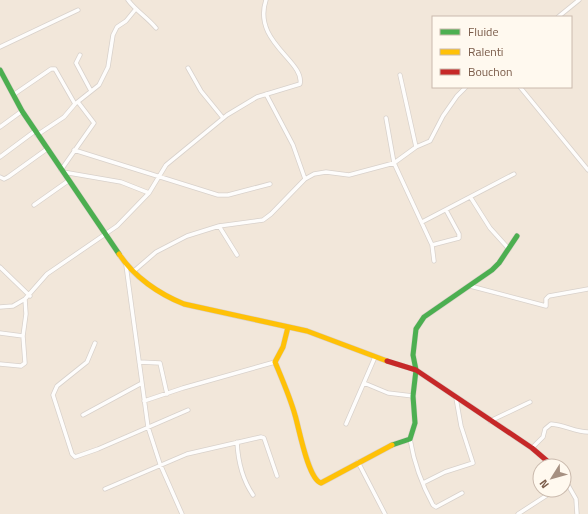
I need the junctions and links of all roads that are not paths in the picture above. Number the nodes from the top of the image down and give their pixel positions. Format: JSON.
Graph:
{"nodes":[{"id":1,"x":128,"y":0,"type":"edge"},
{"id":2,"x":266,"y":0,"type":"edge"},
{"id":3,"x":579,"y":0,"type":"edge"},
{"id":4,"x":78,"y":10,"type":"dead end"},
{"id":5,"x":135,"y":10,"type":"junction"},
{"id":6,"x":559,"y":16,"type":"edge"},
{"id":7,"x":156,"y":28,"type":"dead end"},
{"id":8,"x":0,"y":47,"type":"edge"},
{"id":9,"x":80,"y":55,"type":"dead end"},
{"id":10,"x":188,"y":68,"type":"dead end"},
{"id":11,"x":0,"y":70,"type":"edge"},
{"id":12,"x":400,"y":75,"type":"dead end"},
{"id":13,"x":465,"y":88,"type":"edge"},
{"id":14,"x":521,"y":88,"type":"edge"},
{"id":15,"x":91,"y":91,"type":"junction"},
{"id":16,"x":266,"y":94,"type":"junction"},
{"id":17,"x":13,"y":96,"type":"junction"},
{"id":18,"x":77,"y":103,"type":"junction"},
{"id":19,"x":22,"y":111,"type":"junction"},
{"id":20,"x":223,"y":118,"type":"junction"},
{"id":21,"x":386,"y":118,"type":"dead end"},
{"id":22,"x":0,"y":127,"type":"edge"},
{"id":23,"x":36,"y":133,"type":"junction"},
{"id":24,"x":416,"y":147,"type":"junction"},
{"id":25,"x":47,"y":149,"type":"junction"},
{"id":26,"x":74,"y":150,"type":"junction"},
{"id":27,"x":0,"y":157,"type":"edge"},
{"id":28,"x":394,"y":163,"type":"junction"},
{"id":29,"x":588,"y":170,"type":"edge"},
{"id":30,"x":62,"y":171,"type":"junction"},
{"id":31,"x":514,"y":174,"type":"dead end"},
{"id":32,"x":0,"y":177,"type":"edge"},
{"id":33,"x":159,"y":178,"type":"junction"},
{"id":34,"x":305,"y":179,"type":"junction"},
{"id":35,"x":68,"y":181,"type":"junction"},
{"id":36,"x":270,"y":184,"type":"dead end"},
{"id":37,"x":149,"y":193,"type":"junction"},
{"id":38,"x":470,"y":198,"type":"junction"},
{"id":39,"x":34,"y":206,"type":"dead end"},
{"id":40,"x":446,"y":210,"type":"junction"},
{"id":41,"x":422,"y":222,"type":"junction"},
{"id":42,"x":219,"y":226,"type":"junction"},
{"id":43,"x":106,"y":235,"type":"junction"},
{"id":44,"x":517,"y":236,"type":"dead end"},
{"id":45,"x":432,"y":245,"type":"junction"},
{"id":46,"x":509,"y":249,"type":"junction"},
{"id":47,"x":237,"y":255,"type":"dead end"},
{"id":48,"x":434,"y":261,"type":"dead end"},
{"id":49,"x":126,"y":265,"type":"junction"},
{"id":50,"x":0,"y":267,"type":"edge"},
{"id":51,"x":134,"y":271,"type":"junction"},
{"id":52,"x":470,"y":286,"type":"junction"},
{"id":53,"x":588,"y":290,"type":"edge"},
{"id":54,"x":30,"y":296,"type":"junction"},
{"id":55,"x":25,"y":299,"type":"junction"},
{"id":56,"x":0,"y":307,"type":"edge"},
{"id":57,"x":288,"y":327,"type":"junction"},
{"id":58,"x":0,"y":333,"type":"edge"},
{"id":59,"x":23,"y":336,"type":"junction"},
{"id":60,"x":95,"y":344,"type":"dead end"},
{"id":61,"x":375,"y":357,"type":"junction"},
{"id":62,"x":139,"y":362,"type":"junction"},
{"id":63,"x":275,"y":362,"type":"junction"},
{"id":64,"x":0,"y":364,"type":"edge"},
{"id":65,"x":416,"y":370,"type":"junction"},
{"id":66,"x":142,"y":383,"type":"junction"},
{"id":67,"x":364,"y":383,"type":"junction"},
{"id":68,"x":166,"y":394,"type":"junction"},
{"id":69,"x":413,"y":396,"type":"junction"},
{"id":70,"x":456,"y":398,"type":"junction"},
{"id":71,"x":144,"y":401,"type":"junction"},
{"id":72,"x":530,"y":402,"type":"dead end"},
{"id":73,"x":188,"y":410,"type":"dead end"},
{"id":74,"x":83,"y":415,"type":"dead end"},
{"id":75,"x":490,"y":420,"type":"junction"},
{"id":76,"x":346,"y":424,"type":"dead end"},
{"id":77,"x":148,"y":427,"type":"junction"},
{"id":78,"x":588,"y":432,"type":"edge"},
{"id":79,"x":410,"y":439,"type":"junction"},
{"id":80,"x":237,"y":442,"type":"junction"},
{"id":81,"x":532,"y":448,"type":"junction"},
{"id":82,"x":544,"y":458,"type":"edge"},
{"id":83,"x":358,"y":462,"type":"junction"},
{"id":84,"x":160,"y":464,"type":"junction"},
{"id":85,"x":277,"y":476,"type":"dead end"},
{"id":86,"x":422,"y":483,"type":"junction"},
{"id":87,"x":105,"y":488,"type":"dead end"},
{"id":88,"x":462,"y":493,"type":"dead end"},
{"id":89,"x":572,"y":493,"type":"edge"},
{"id":90,"x":253,"y":495,"type":"dead end"},
{"id":91,"x":543,"y":498,"type":"edge"},
{"id":92,"x":182,"y":514,"type":"edge"},
{"id":93,"x":385,"y":514,"type":"edge"},
{"id":94,"x":518,"y":514,"type":"edge"},
{"id":95,"x":577,"y":514,"type":"edge"}],
"edges":[{"from":1,"to":5,"type":"street"},
{"from":2,"to":16,"type":"street"},
{"from":3,"to":6,"type":"street"},
{"from":4,"to":8,"type":"street"},
{"from":5,"to":7,"type":"street"},
{"from":5,"to":15,"type":"street"},
{"from":9,"to":15,"type":"street"},
{"from":10,"to":20,"type":"street"},
{"from":11,"to":17,"type":"street"},
{"from":12,"to":24,"type":"street"},
{"from":13,"to":24,"type":"street"},
{"from":14,"to":29,"type":"street"},
{"from":15,"to":18,"type":"street"},
{"from":16,"to":20,"type":"street"},
{"from":16,"to":34,"type":"street"},
{"from":17,"to":18,"type":"street"},
{"from":17,"to":19,"type":"street"},
{"from":18,"to":23,"type":"street"},
{"from":18,"to":26,"type":"street"},
{"from":19,"to":22,"type":"street"},
{"from":19,"to":23,"type":"street"},
{"from":20,"to":33,"type":"street"},
{"from":21,"to":28,"type":"street"},
{"from":23,"to":25,"type":"street"},
{"from":23,"to":27,"type":"street"},
{"from":24,"to":28,"type":"street"},
{"from":25,"to":30,"type":"street"},
{"from":25,"to":32,"type":"street"},
{"from":26,"to":30,"type":"street"},
{"from":26,"to":33,"type":"street"},
{"from":28,"to":34,"type":"street"},
{"from":28,"to":41,"type":"street"},
{"from":30,"to":35,"type":"street"},
{"from":30,"to":37,"type":"street"},
{"from":31,"to":38,"type":"street"},
{"from":33,"to":36,"type":"street"},
{"from":33,"to":37,"type":"street"},
{"from":34,"to":42,"type":"street"},
{"from":35,"to":39,"type":"street"},
{"from":35,"to":43,"type":"street"},
{"from":37,"to":43,"type":"street"},
{"from":38,"to":40,"type":"street"},
{"from":38,"to":46,"type":"street"},
{"from":40,"to":41,"type":"street"},
{"from":40,"to":45,"type":"street"},
{"from":41,"to":45,"type":"street"},
{"from":42,"to":47,"type":"street"},
{"from":42,"to":51,"type":"street"},
{"from":43,"to":49,"type":"street"},
{"from":43,"to":54,"type":"street"},
{"from":44,"to":46,"type":"street"},
{"from":45,"to":48,"type":"street"},
{"from":46,"to":52,"type":"street"},
{"from":49,"to":51,"type":"street"},
{"from":49,"to":62,"type":"street"},
{"from":50,"to":54,"type":"street"},
{"from":51,"to":57,"type":"street"},
{"from":52,"to":53,"type":"street"},
{"from":52,"to":65,"type":"street"},
{"from":54,"to":55,"type":"street"},
{"from":55,"to":56,"type":"street"},
{"from":55,"to":59,"type":"street"},
{"from":57,"to":61,"type":"street"},
{"from":57,"to":63,"type":"street"},
{"from":58,"to":59,"type":"street"},
{"from":59,"to":64,"type":"street"},
{"from":60,"to":77,"type":"street"},
{"from":61,"to":65,"type":"street"},
{"from":61,"to":67,"type":"street"},
{"from":62,"to":66,"type":"street"},
{"from":62,"to":68,"type":"street"},
{"from":63,"to":68,"type":"street"},
{"from":63,"to":83,"type":"street"},
{"from":65,"to":69,"type":"street"},
{"from":65,"to":70,"type":"street"},
{"from":66,"to":71,"type":"street"},
{"from":66,"to":74,"type":"street"},
{"from":67,"to":69,"type":"street"},
{"from":67,"to":76,"type":"street"},
{"from":68,"to":71,"type":"street"},
{"from":69,"to":79,"type":"street"},
{"from":70,"to":75,"type":"street"},
{"from":70,"to":86,"type":"street"},
{"from":71,"to":77,"type":"street"},
{"from":72,"to":75,"type":"street"},
{"from":73,"to":77,"type":"street"},
{"from":75,"to":81,"type":"street"},
{"from":77,"to":84,"type":"street"},
{"from":78,"to":81,"type":"street"},
{"from":79,"to":83,"type":"street"},
{"from":79,"to":86,"type":"street"},
{"from":80,"to":84,"type":"street"},
{"from":80,"to":85,"type":"street"},
{"from":80,"to":90,"type":"street"},
{"from":81,"to":82,"type":"street"},
{"from":83,"to":93,"type":"street"},
{"from":84,"to":87,"type":"street"},
{"from":84,"to":92,"type":"street"},
{"from":86,"to":88,"type":"street"},
{"from":89,"to":95,"type":"street"},
{"from":91,"to":94,"type":"street"}]}
